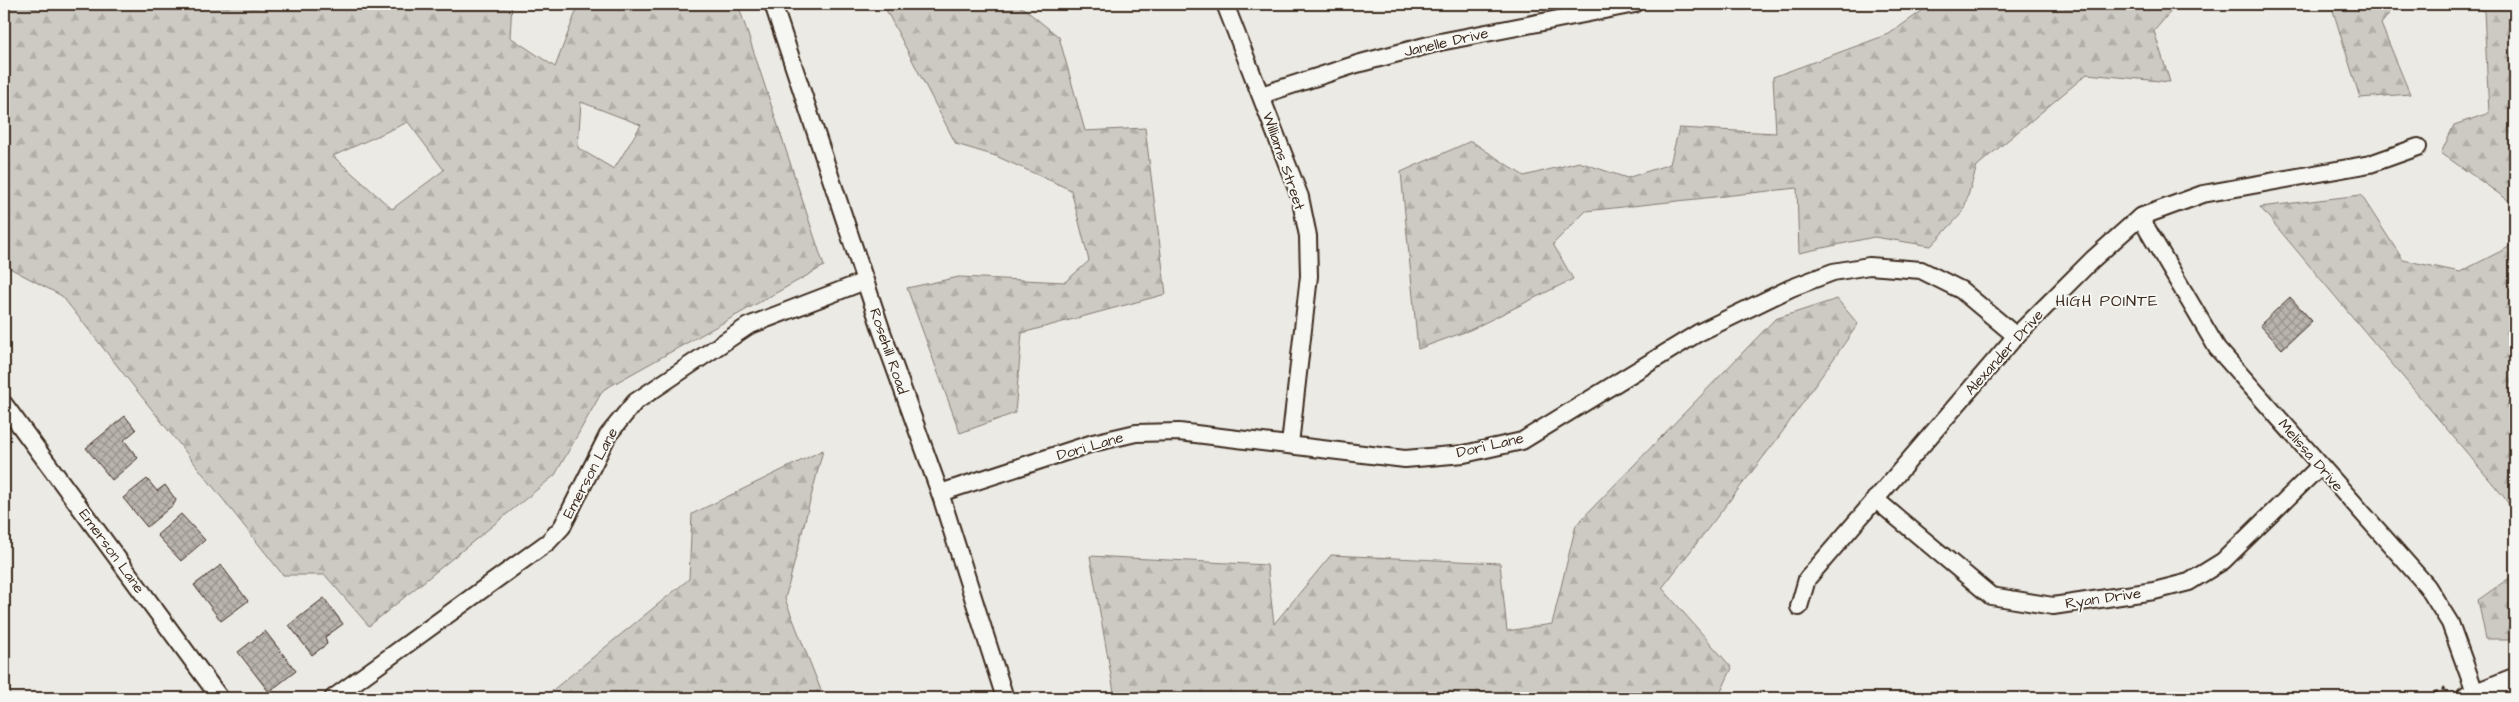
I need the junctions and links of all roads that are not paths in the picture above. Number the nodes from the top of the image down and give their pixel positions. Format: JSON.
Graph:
{"nodes":[{"id":1,"x":773,"y":4,"type":"edge"},
{"id":2,"x":1225,"y":4,"type":"edge"},
{"id":3,"x":1635,"y":4,"type":"edge"},
{"id":4,"x":1261,"y":95,"type":"junction"},
{"id":5,"x":2418,"y":147,"type":"dead end"},
{"id":6,"x":2140,"y":217,"type":"junction"},
{"id":7,"x":865,"y":281,"type":"junction"},
{"id":8,"x":2016,"y":336,"type":"junction"},
{"id":9,"x":4,"y":404,"type":"edge"},
{"id":10,"x":1290,"y":444,"type":"junction"},
{"id":11,"x":2320,"y":466,"type":"junction"},
{"id":12,"x":940,"y":493,"type":"junction"},
{"id":13,"x":1875,"y":499,"type":"junction"},
{"id":14,"x":1798,"y":607,"type":"dead end"},
{"id":15,"x":2515,"y":679,"type":"edge"},
{"id":16,"x":2472,"y":697,"type":"edge"},
{"id":17,"x":220,"y":698,"type":"edge"},
{"id":18,"x":333,"y":698,"type":"edge"},
{"id":19,"x":1005,"y":698,"type":"edge"}],
"edges":[{"from":1,"to":7,"type":"street","name":"Rosehill Road"},
{"from":2,"to":4,"type":"street","name":"Williams Street"},
{"from":3,"to":4,"type":"street","name":"Janelle Drive"},
{"from":4,"to":10,"type":"street","name":"Williams Street"},
{"from":5,"to":6,"type":"street","name":"Alexander Drive"},
{"from":6,"to":8,"type":"street","name":"Alexander Drive"},
{"from":6,"to":11,"type":"street","name":"Melissa Drive"},
{"from":7,"to":12,"type":"street","name":"Rosehill Road"},
{"from":7,"to":18,"type":"street","name":"Emerson Lane"},
{"from":8,"to":10,"type":"street","name":"Dori Lane"},
{"from":8,"to":13,"type":"street","name":"Alexander Drive"},
{"from":9,"to":17,"type":"street","name":"Emerson Lane"},
{"from":10,"to":12,"type":"street","name":"Dori Lane"},
{"from":11,"to":13,"type":"street","name":"Ryan Drive"},
{"from":11,"to":16,"type":"street","name":"Melissa Drive"},
{"from":12,"to":19,"type":"street","name":"Rosehill Road"},
{"from":13,"to":14,"type":"street","name":"Alexander Drive"},
{"from":15,"to":16,"type":"street"}]}
